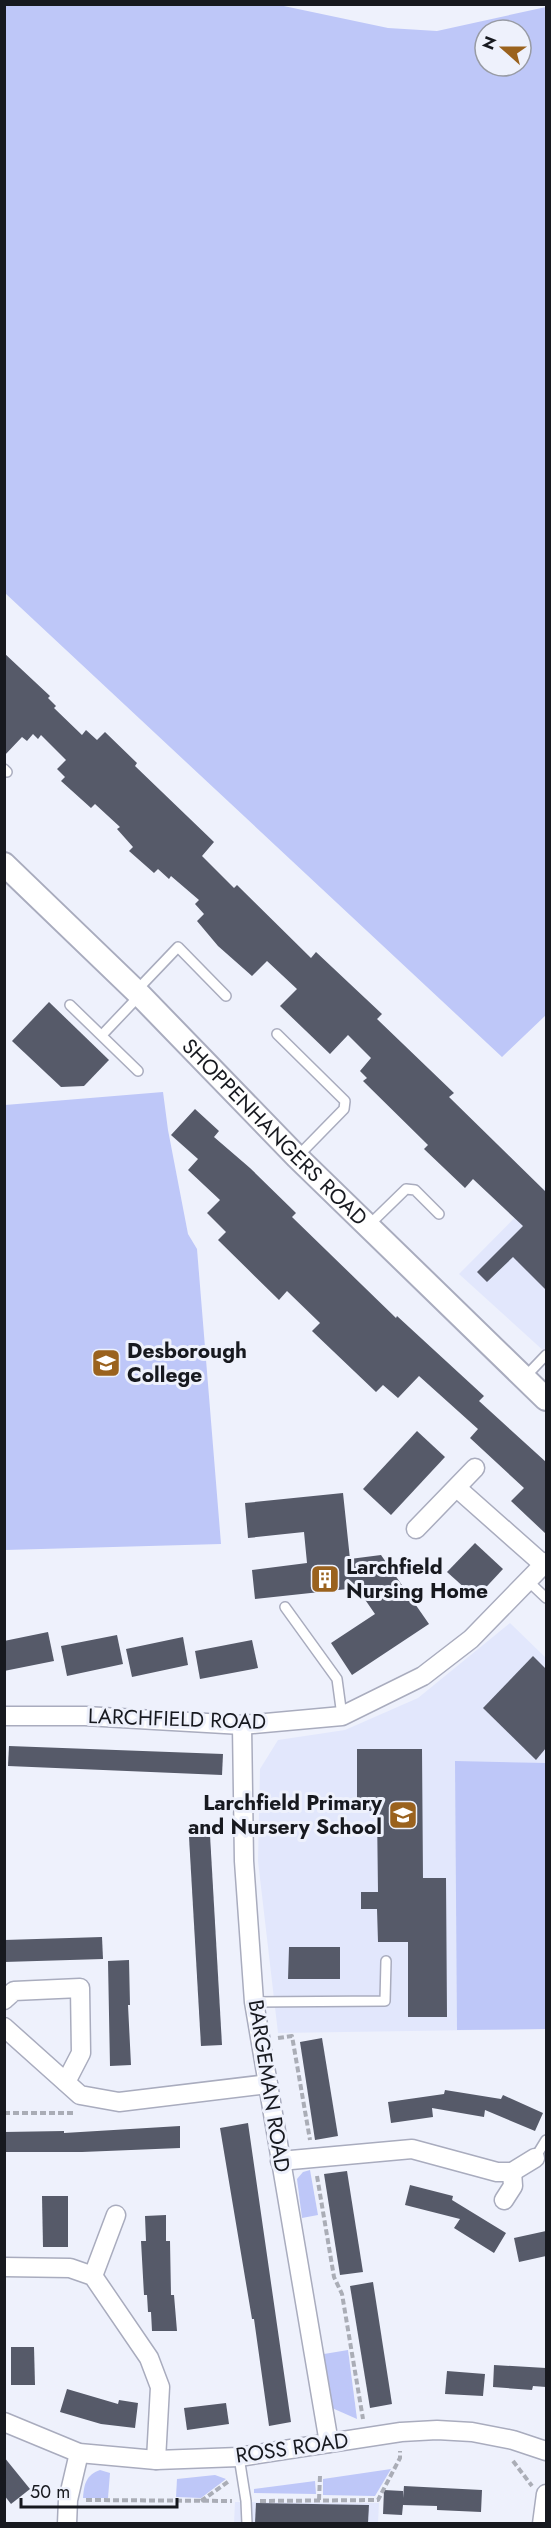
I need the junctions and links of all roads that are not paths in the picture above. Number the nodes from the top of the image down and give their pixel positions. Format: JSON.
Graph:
{"nodes":[{"id":1,"x":4,"y":864,"type":"edge"},
{"id":2,"x":138,"y":993,"type":"junction"},
{"id":3,"x":226,"y":996,"type":"dead end"},
{"id":4,"x":70,"y":1005,"type":"dead end"},
{"id":5,"x":277,"y":1034,"type":"dead end"},
{"id":6,"x":102,"y":1035,"type":"junction"},
{"id":7,"x":138,"y":1071,"type":"dead end"},
{"id":8,"x":297,"y":1157,"type":"junction"},
{"id":9,"x":439,"y":1214,"type":"dead end"},
{"id":10,"x":368,"y":1226,"type":"junction"},
{"id":11,"x":546,"y":1355,"type":"edge"},
{"id":12,"x":525,"y":1377,"type":"junction"},
{"id":13,"x":546,"y":1399,"type":"edge"},
{"id":14,"x":475,"y":1468,"type":"dead end"},
{"id":15,"x":457,"y":1488,"type":"junction"},
{"id":16,"x":416,"y":1529,"type":"dead end"},
{"id":17,"x":545,"y":1563,"type":"edge"},
{"id":18,"x":528,"y":1581,"type":"junction"},
{"id":19,"x":546,"y":1598,"type":"edge"},
{"id":20,"x":285,"y":1607,"type":"dead end"},
{"id":21,"x":4,"y":1716,"type":"edge"},
{"id":22,"x":342,"y":1716,"type":"junction"},
{"id":23,"x":242,"y":1725,"type":"junction"},
{"id":24,"x":386,"y":1961,"type":"dead end"},
{"id":25,"x":4,"y":2000,"type":"edge"},
{"id":26,"x":254,"y":2002,"type":"junction"},
{"id":27,"x":4,"y":2026,"type":"edge"},
{"id":28,"x":66,"y":2082,"type":"junction"},
{"id":29,"x":268,"y":2084,"type":"junction"},
{"id":30,"x":546,"y":2140,"type":"edge"},
{"id":31,"x":535,"y":2158,"type":"joint"},
{"id":32,"x":280,"y":2161,"type":"junction"},
{"id":33,"x":512,"y":2172,"type":"junction"},
{"id":34,"x":504,"y":2200,"type":"dead end"},
{"id":35,"x":116,"y":2216,"type":"dead end"},
{"id":36,"x":4,"y":2266,"type":"edge"},
{"id":37,"x":93,"y":2276,"type":"junction"},
{"id":38,"x":4,"y":2422,"type":"edge"},
{"id":39,"x":329,"y":2443,"type":"junction"},
{"id":40,"x":546,"y":2451,"type":"edge"},
{"id":41,"x":79,"y":2452,"type":"junction"},
{"id":42,"x":156,"y":2460,"type":"junction"},
{"id":43,"x":240,"y":2465,"type":"junction"},
{"id":44,"x":546,"y":2499,"type":"edge"},
{"id":45,"x":67,"y":2523,"type":"edge"},
{"id":46,"x":247,"y":2523,"type":"edge"},
{"id":47,"x":542,"y":2523,"type":"edge"}],
"edges":[{"from":1,"to":2,"type":"street","name":"SHOPPENHANGERS ROAD"},
{"from":2,"to":3,"type":"lane"},
{"from":2,"to":6,"type":"lane"},
{"from":2,"to":8,"type":"street","name":"SHOPPENHANGERS ROAD"},
{"from":4,"to":6,"type":"lane"},
{"from":5,"to":8,"type":"lane"},
{"from":6,"to":7,"type":"lane"},
{"from":8,"to":10,"type":"street","name":"SHOPPENHANGERS ROAD"},
{"from":9,"to":10,"type":"lane"},
{"from":10,"to":12,"type":"street","name":"SHOPPENHANGERS ROAD"},
{"from":11,"to":12,"type":"lane"},
{"from":12,"to":13,"type":"street","name":"SHOPPENHANGERS ROAD"},
{"from":14,"to":15,"type":"street"},
{"from":15,"to":16,"type":"street"},
{"from":15,"to":17,"type":"street"},
{"from":17,"to":18,"type":"street","name":"LARCHFIELD ROAD"},
{"from":18,"to":19,"type":"lane"},
{"from":18,"to":22,"type":"street","name":"LARCHFIELD ROAD"},
{"from":20,"to":22,"type":"lane"},
{"from":21,"to":23,"type":"street","name":"LARCHFIELD ROAD"},
{"from":22,"to":23,"type":"street","name":"LARCHFIELD ROAD"},
{"from":23,"to":26,"type":"street","name":"BARGEMAN ROAD"},
{"from":24,"to":26,"type":"lane"},
{"from":25,"to":28,"type":"street"},
{"from":26,"to":29,"type":"street","name":"BARGEMAN ROAD"},
{"from":27,"to":28,"type":"street"},
{"from":28,"to":29,"type":"street"},
{"from":29,"to":32,"type":"street","name":"BARGEMAN ROAD"},
{"from":30,"to":31,"type":"lane"},
{"from":31,"to":33,"type":"street"},
{"from":32,"to":33,"type":"street"},
{"from":32,"to":39,"type":"street","name":"BARGEMAN ROAD"},
{"from":33,"to":34,"type":"street"},
{"from":35,"to":37,"type":"street"},
{"from":36,"to":37,"type":"street"},
{"from":37,"to":42,"type":"street"},
{"from":38,"to":41,"type":"street","name":"ROSS ROAD"},
{"from":39,"to":40,"type":"street","name":"ROSS ROAD"},
{"from":39,"to":43,"type":"street","name":"ROSS ROAD"},
{"from":41,"to":42,"type":"street","name":"ROSS ROAD"},
{"from":41,"to":45,"type":"street"},
{"from":42,"to":43,"type":"street","name":"ROSS ROAD"},
{"from":43,"to":46,"type":"lane"},
{"from":44,"to":47,"type":"street"}]}
